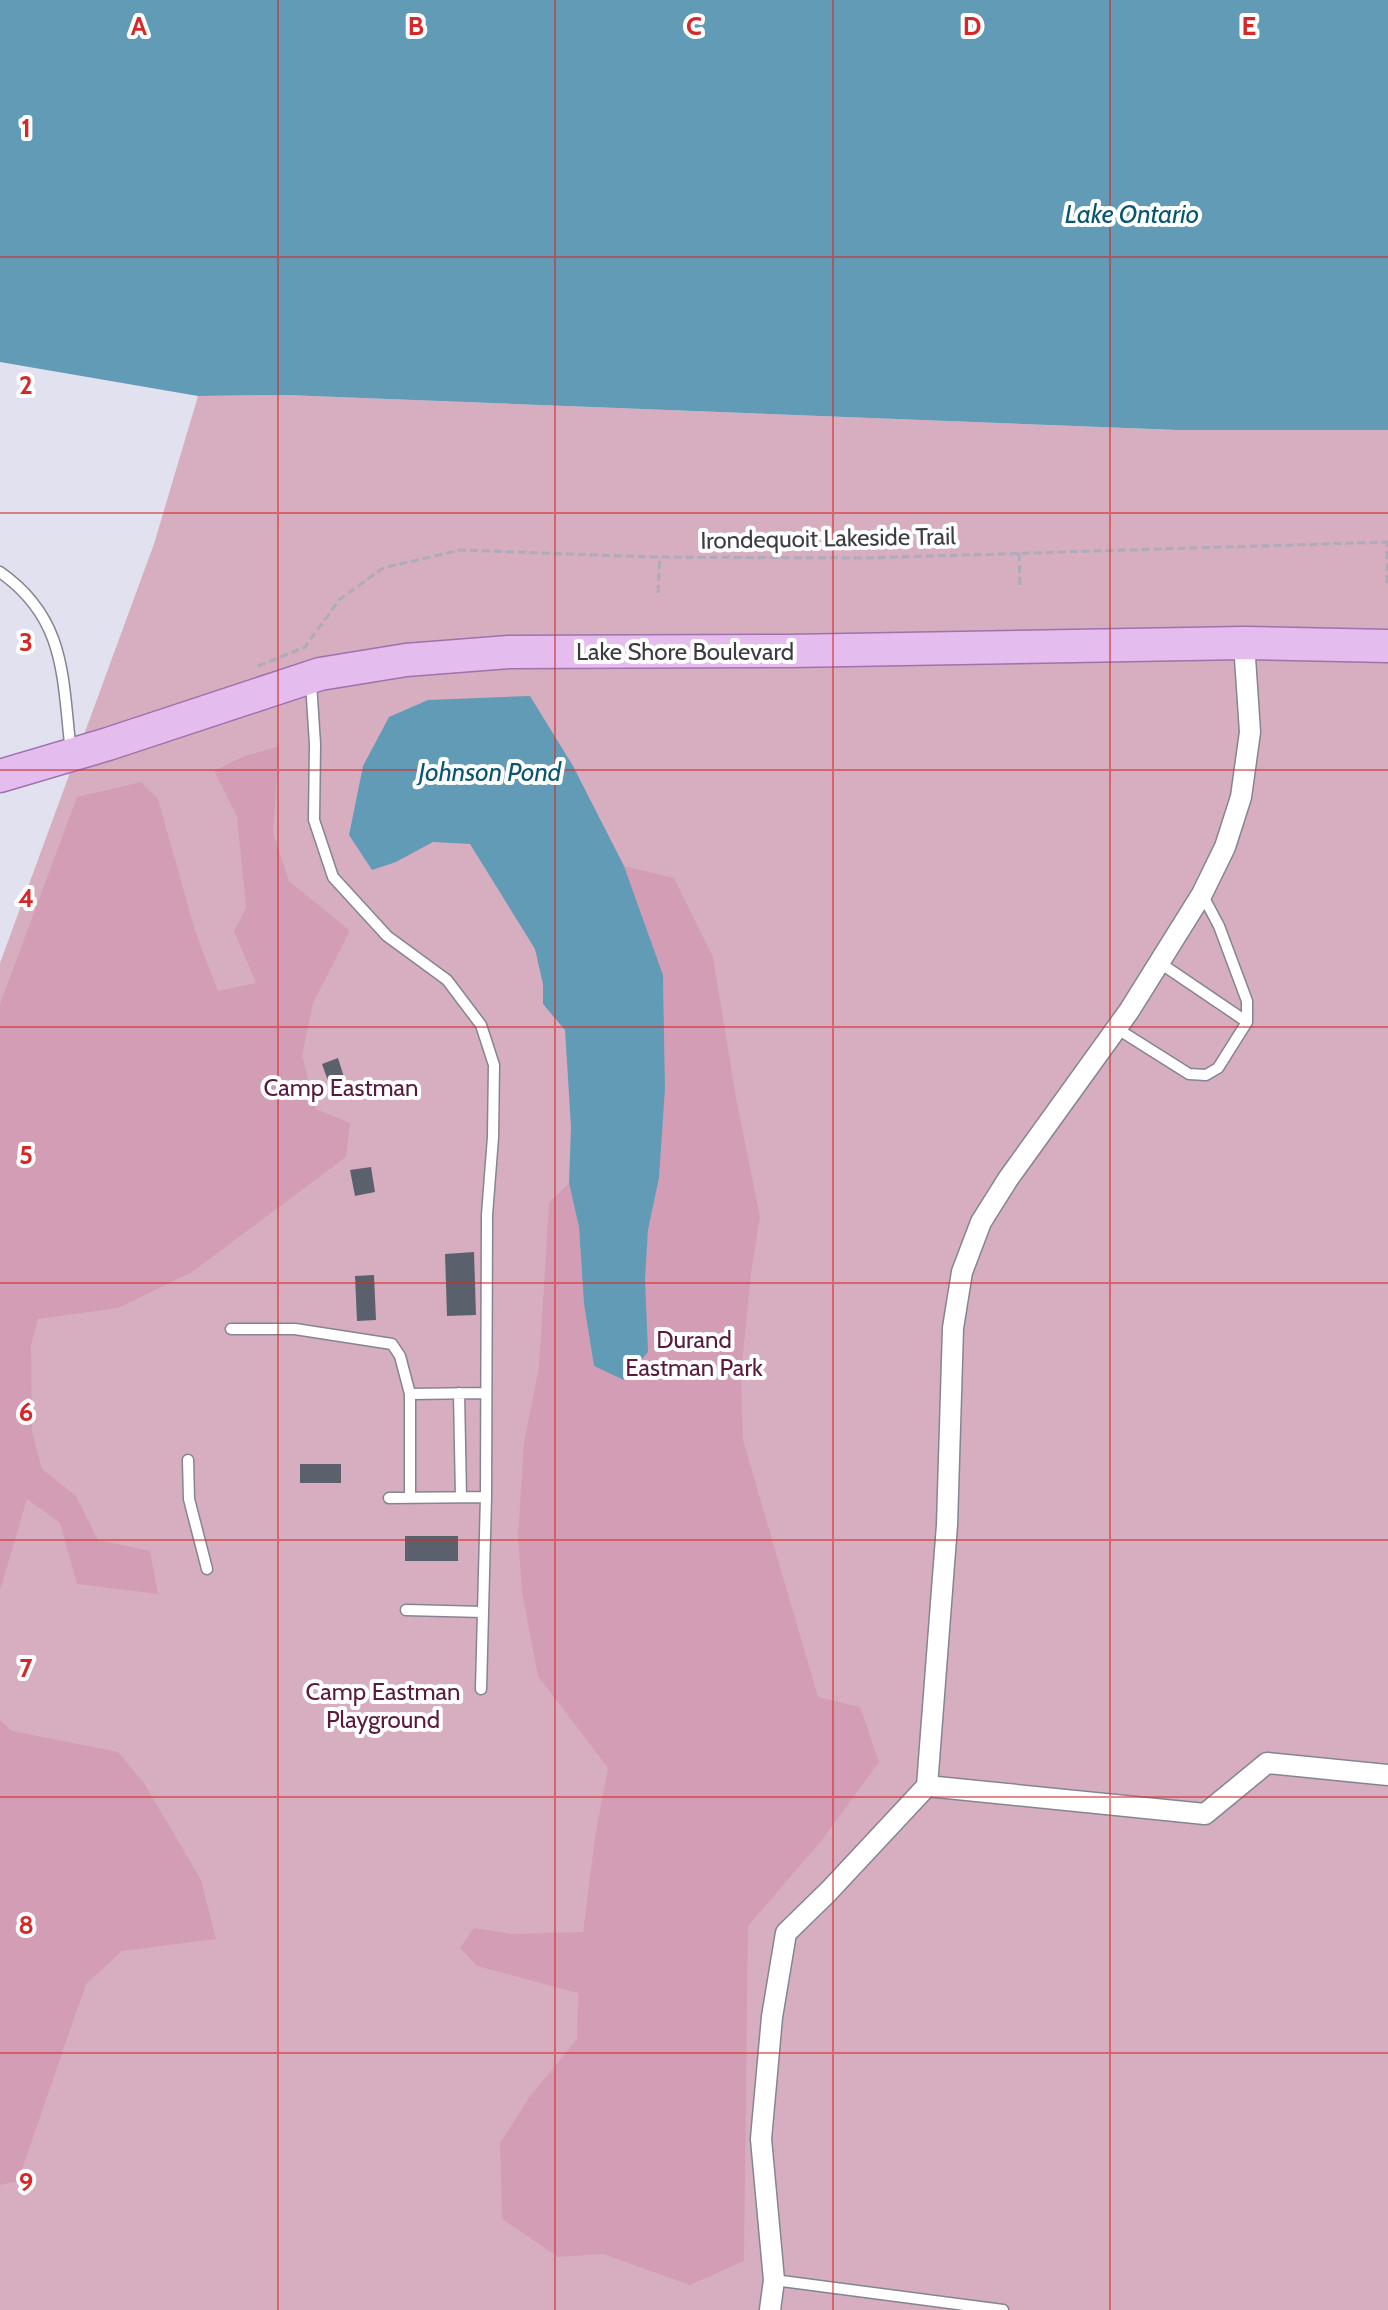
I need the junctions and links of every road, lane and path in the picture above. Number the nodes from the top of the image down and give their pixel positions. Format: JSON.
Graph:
{"nodes":[{"id":1,"x":1388,"y":542,"type":"edge"},
{"id":2,"x":1019,"y":553,"type":"junction"},
{"id":3,"x":660,"y":557,"type":"junction"},
{"id":4,"x":0,"y":572,"type":"edge"},
{"id":5,"x":1387,"y":583,"type":"edge"},
{"id":6,"x":1020,"y":588,"type":"dead end"},
{"id":7,"x":658,"y":593,"type":"dead end"},
{"id":8,"x":1244,"y":643,"type":"junction"},
{"id":9,"x":1388,"y":646,"type":"edge"},
{"id":10,"x":308,"y":662,"type":"junction"},
{"id":11,"x":72,"y":756,"type":"junction"},
{"id":12,"x":0,"y":776,"type":"edge"},
{"id":13,"x":1202,"y":894,"type":"junction"},
{"id":14,"x":1160,"y":963,"type":"junction"},
{"id":15,"x":1247,"y":1022,"type":"junction"},
{"id":16,"x":1116,"y":1028,"type":"junction"},
{"id":17,"x":231,"y":1329,"type":"dead end"},
{"id":18,"x":459,"y":1393,"type":"junction"},
{"id":19,"x":486,"y":1393,"type":"junction"},
{"id":20,"x":410,"y":1394,"type":"junction"},
{"id":21,"x":188,"y":1460,"type":"dead end"},
{"id":22,"x":410,"y":1497,"type":"junction"},
{"id":23,"x":461,"y":1497,"type":"junction"},
{"id":24,"x":486,"y":1497,"type":"junction"},
{"id":25,"x":389,"y":1498,"type":"dead end"},
{"id":26,"x":207,"y":1569,"type":"dead end"},
{"id":27,"x":406,"y":1610,"type":"dead end"},
{"id":28,"x":483,"y":1612,"type":"junction"},
{"id":29,"x":481,"y":1689,"type":"dead end"},
{"id":30,"x":1388,"y":1775,"type":"edge"},
{"id":31,"x":927,"y":1786,"type":"junction"},
{"id":32,"x":774,"y":2280,"type":"junction"},
{"id":33,"x":770,"y":2310,"type":"edge"},
{"id":34,"x":1003,"y":2310,"type":"edge"}],
"edges":[{"from":1,"to":2,"type":"path","name":"Irondequoit Lakeside Trail"},
{"from":1,"to":5,"type":"path"},
{"from":2,"to":3,"type":"path","name":"Irondequoit Lakeside Trail"},
{"from":2,"to":6,"type":"path"},
{"from":3,"to":7,"type":"path"},
{"from":3,"to":10,"type":"path","name":"Irondequoit Lakeside Trail"},
{"from":4,"to":11,"type":"lane"},
{"from":8,"to":9,"type":"main road","name":"Lake Shore Boulevard"},
{"from":8,"to":10,"type":"main road","name":"Lake Shore Boulevard"},
{"from":8,"to":13,"type":"street"},
{"from":10,"to":11,"type":"main road","name":"Lake Shore Boulevard"},
{"from":10,"to":19,"type":"lane"},
{"from":11,"to":12,"type":"main road","name":"Lake Shore Boulevard"},
{"from":13,"to":14,"type":"street"},
{"from":13,"to":15,"type":"lane"},
{"from":14,"to":15,"type":"lane"},
{"from":14,"to":16,"type":"street"},
{"from":15,"to":16,"type":"lane"},
{"from":16,"to":31,"type":"street"},
{"from":17,"to":20,"type":"lane"},
{"from":18,"to":19,"type":"lane"},
{"from":18,"to":20,"type":"lane"},
{"from":18,"to":23,"type":"lane"},
{"from":19,"to":24,"type":"lane"},
{"from":20,"to":22,"type":"lane"},
{"from":21,"to":26,"type":"lane"},
{"from":22,"to":23,"type":"lane"},
{"from":22,"to":25,"type":"lane"},
{"from":23,"to":24,"type":"lane"},
{"from":24,"to":28,"type":"lane"},
{"from":27,"to":28,"type":"lane"},
{"from":28,"to":29,"type":"lane"},
{"from":30,"to":31,"type":"street"},
{"from":31,"to":32,"type":"street"},
{"from":32,"to":33,"type":"street"},
{"from":32,"to":34,"type":"lane"}]}
